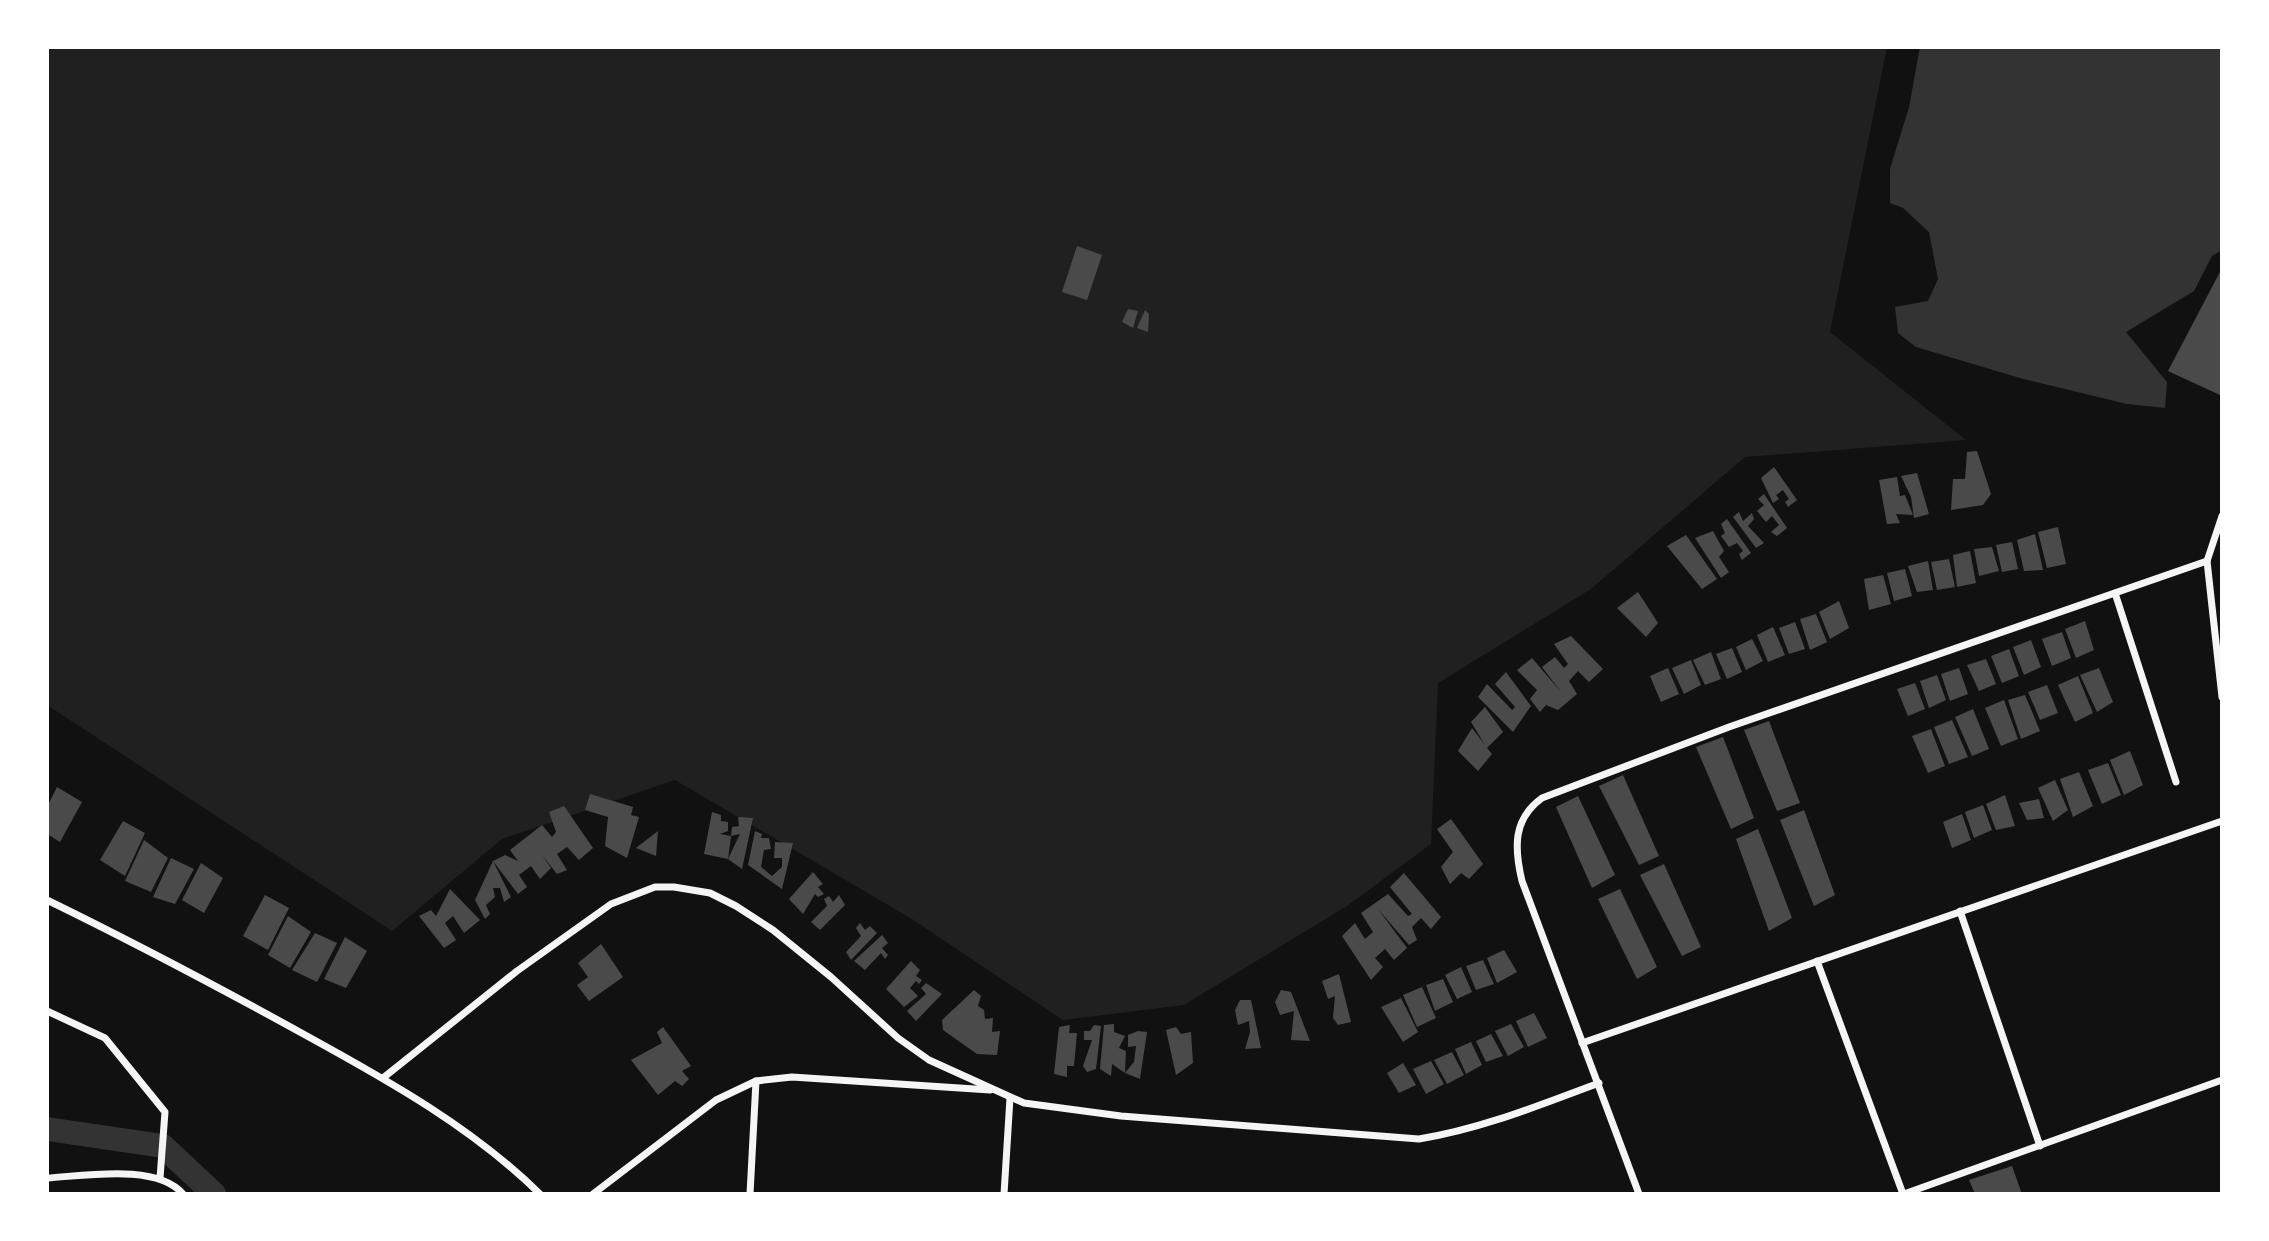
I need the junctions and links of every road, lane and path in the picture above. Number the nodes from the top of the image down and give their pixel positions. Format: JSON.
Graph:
{"nodes":[{"id":1,"x":2222,"y":516,"type":"edge"},
{"id":2,"x":2207,"y":561,"type":"junction"},
{"id":3,"x":2115,"y":593,"type":"junction"},
{"id":4,"x":2222,"y":696,"type":"edge"},
{"id":5,"x":2176,"y":782,"type":"dead end"},
{"id":6,"x":2222,"y":821,"type":"edge"},
{"id":7,"x":47,"y":900,"type":"edge"},
{"id":8,"x":1960,"y":912,"type":"junction"},
{"id":9,"x":1817,"y":961,"type":"junction"},
{"id":10,"x":47,"y":1011,"type":"edge"},
{"id":11,"x":1582,"y":1043,"type":"junction"},
{"id":12,"x":383,"y":1078,"type":"junction"},
{"id":13,"x":2222,"y":1080,"type":"edge"},
{"id":14,"x":756,"y":1081,"type":"junction"},
{"id":15,"x":1599,"y":1083,"type":"junction"},
{"id":16,"x":992,"y":1091,"type":"junction"},
{"id":17,"x":1010,"y":1098,"type":"junction"},
{"id":18,"x":2040,"y":1146,"type":"junction"},
{"id":19,"x":160,"y":1177,"type":"junction"},
{"id":20,"x":47,"y":1178,"type":"edge"},
{"id":21,"x":183,"y":1194,"type":"edge"},
{"id":22,"x":540,"y":1194,"type":"edge"},
{"id":23,"x":593,"y":1194,"type":"edge"},
{"id":24,"x":750,"y":1194,"type":"edge"},
{"id":25,"x":1004,"y":1194,"type":"edge"},
{"id":26,"x":1639,"y":1194,"type":"edge"},
{"id":27,"x":1904,"y":1194,"type":"edge"}],
"edges":[{"from":1,"to":2,"type":"street"},
{"from":2,"to":3,"type":"street"},
{"from":2,"to":4,"type":"street"},
{"from":3,"to":5,"type":"street"},
{"from":3,"to":11,"type":"street"},
{"from":6,"to":8,"type":"street"},
{"from":7,"to":12,"type":"street"},
{"from":8,"to":9,"type":"street"},
{"from":8,"to":18,"type":"street"},
{"from":9,"to":11,"type":"street"},
{"from":9,"to":27,"type":"street"},
{"from":10,"to":19,"type":"street"},
{"from":11,"to":15,"type":"street"},
{"from":12,"to":16,"type":"street"},
{"from":12,"to":22,"type":"street"},
{"from":13,"to":18,"type":"street"},
{"from":14,"to":16,"type":"street"},
{"from":14,"to":23,"type":"street"},
{"from":14,"to":24,"type":"street"},
{"from":15,"to":17,"type":"street"},
{"from":15,"to":26,"type":"street"},
{"from":16,"to":17,"type":"street"},
{"from":17,"to":25,"type":"street"},
{"from":18,"to":27,"type":"street"},
{"from":19,"to":20,"type":"street"},
{"from":19,"to":21,"type":"street"}]}
